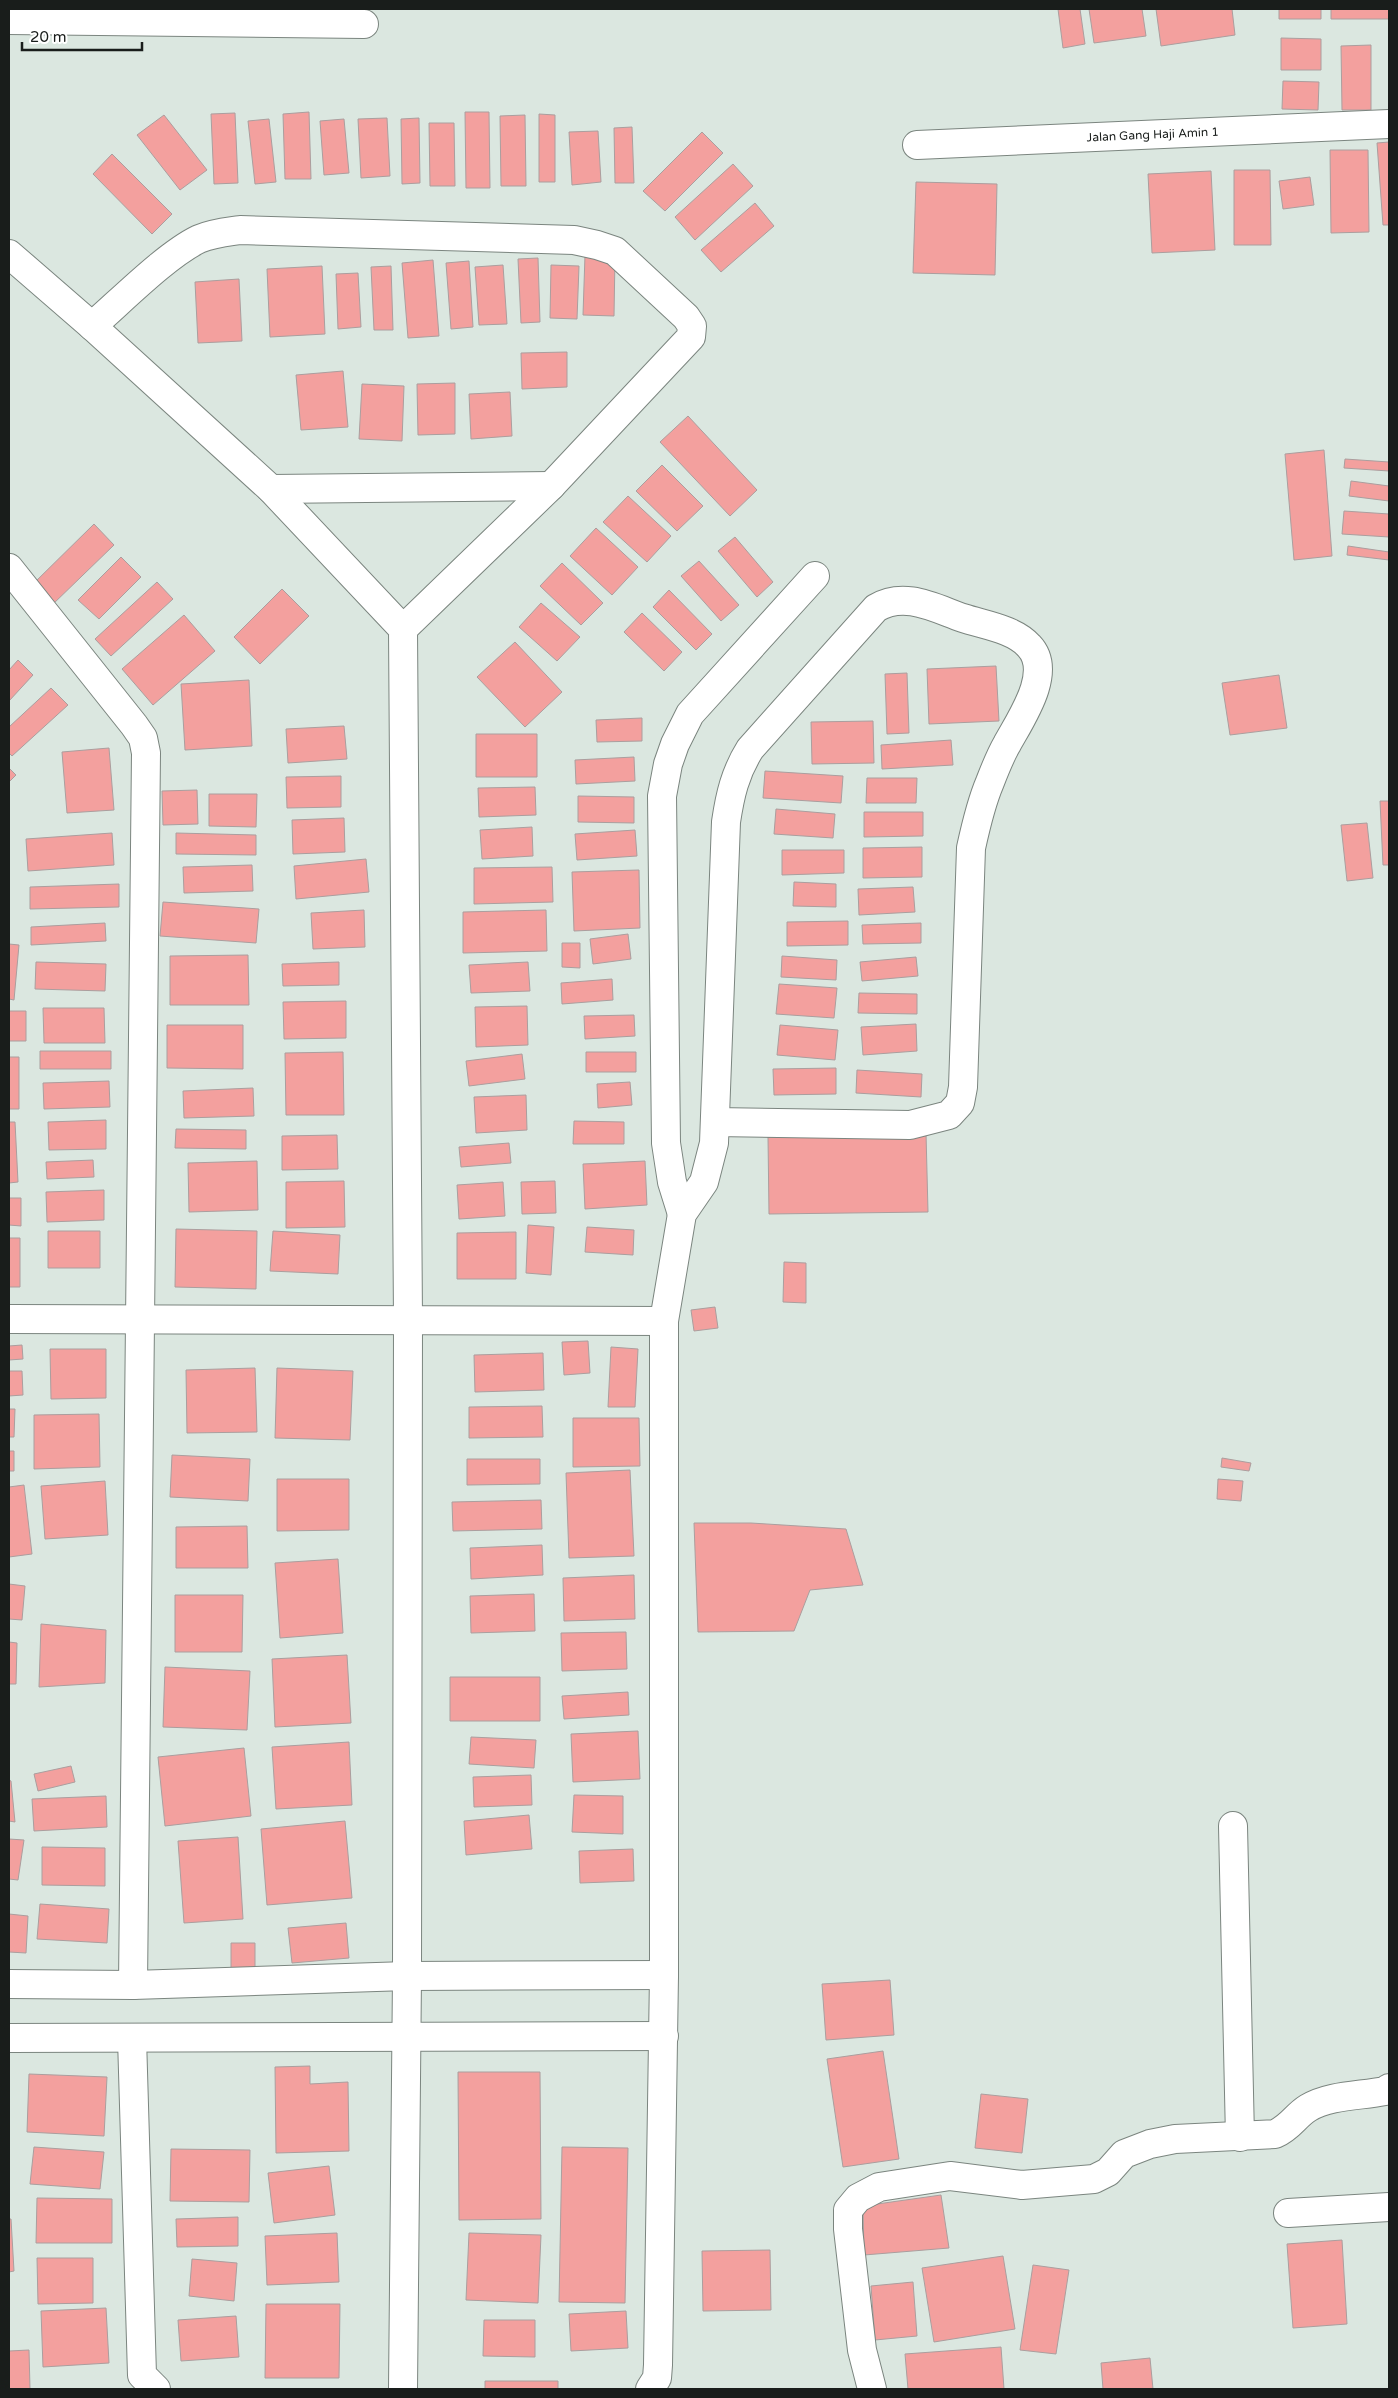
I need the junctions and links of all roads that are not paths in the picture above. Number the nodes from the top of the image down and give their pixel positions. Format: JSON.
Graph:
{"nodes":[{"id":1,"x":9,"y":20,"type":"edge"},
{"id":2,"x":364,"y":24,"type":"dead end"},
{"id":3,"x":1389,"y":124,"type":"edge"},
{"id":4,"x":917,"y":145,"type":"dead end"},
{"id":5,"x":9,"y":254,"type":"edge"},
{"id":6,"x":92,"y":326,"type":"junction"},
{"id":7,"x":551,"y":486,"type":"junction"},
{"id":8,"x":271,"y":489,"type":"junction"},
{"id":9,"x":9,"y":568,"type":"edge"},
{"id":10,"x":815,"y":576,"type":"dead end"},
{"id":11,"x":403,"y":629,"type":"junction"},
{"id":12,"x":715,"y":1122,"type":"junction"},
{"id":13,"x":682,"y":1214,"type":"junction"},
{"id":14,"x":9,"y":1319,"type":"edge"},
{"id":15,"x":408,"y":1319,"type":"junction"},
{"id":16,"x":140,"y":1321,"type":"junction"},
{"id":17,"x":664,"y":1321,"type":"junction"},
{"id":18,"x":1233,"y":1826,"type":"dead end"},
{"id":19,"x":664,"y":1975,"type":"junction"},
{"id":20,"x":407,"y":1976,"type":"junction"},
{"id":21,"x":9,"y":1984,"type":"edge"},
{"id":22,"x":133,"y":1985,"type":"junction"},
{"id":23,"x":407,"y":2036,"type":"junction"},
{"id":24,"x":664,"y":2036,"type":"junction"},
{"id":25,"x":9,"y":2038,"type":"edge"},
{"id":26,"x":132,"y":2038,"type":"junction"},
{"id":27,"x":1389,"y":2088,"type":"edge"},
{"id":28,"x":1240,"y":2137,"type":"junction"},
{"id":29,"x":1389,"y":2207,"type":"edge"},
{"id":30,"x":1288,"y":2213,"type":"dead end"},
{"id":31,"x":141,"y":2384,"type":"edge"},
{"id":32,"x":403,"y":2389,"type":"edge"},
{"id":33,"x":650,"y":2389,"type":"edge"},
{"id":34,"x":872,"y":2389,"type":"edge"}],
"edges":[{"from":1,"to":2,"type":"street"},
{"from":3,"to":4,"type":"street","name":"Jalan Gang Haji Amin 1"},
{"from":5,"to":6,"type":"street"},
{"from":6,"to":7,"type":"street"},
{"from":6,"to":8,"type":"street"},
{"from":7,"to":8,"type":"street"},
{"from":7,"to":11,"type":"street"},
{"from":8,"to":11,"type":"street"},
{"from":9,"to":16,"type":"street"},
{"from":10,"to":13,"type":"street"},
{"from":11,"to":15,"type":"street"},
{"from":12,"to":12,"type":"street"},
{"from":12,"to":13,"type":"street"},
{"from":13,"to":17,"type":"street"},
{"from":14,"to":16,"type":"street"},
{"from":15,"to":16,"type":"street"},
{"from":15,"to":17,"type":"street"},
{"from":15,"to":20,"type":"street"},
{"from":16,"to":22,"type":"street"},
{"from":17,"to":19,"type":"street"},
{"from":18,"to":28,"type":"street"},
{"from":19,"to":20,"type":"street"},
{"from":19,"to":24,"type":"street"},
{"from":20,"to":22,"type":"street"},
{"from":20,"to":23,"type":"street"},
{"from":21,"to":22,"type":"street"},
{"from":23,"to":24,"type":"street"},
{"from":23,"to":26,"type":"street"},
{"from":23,"to":32,"type":"street"},
{"from":24,"to":33,"type":"street"},
{"from":25,"to":26,"type":"street"},
{"from":26,"to":31,"type":"street"},
{"from":27,"to":28,"type":"street"},
{"from":28,"to":34,"type":"street"},
{"from":29,"to":30,"type":"street"}]}
